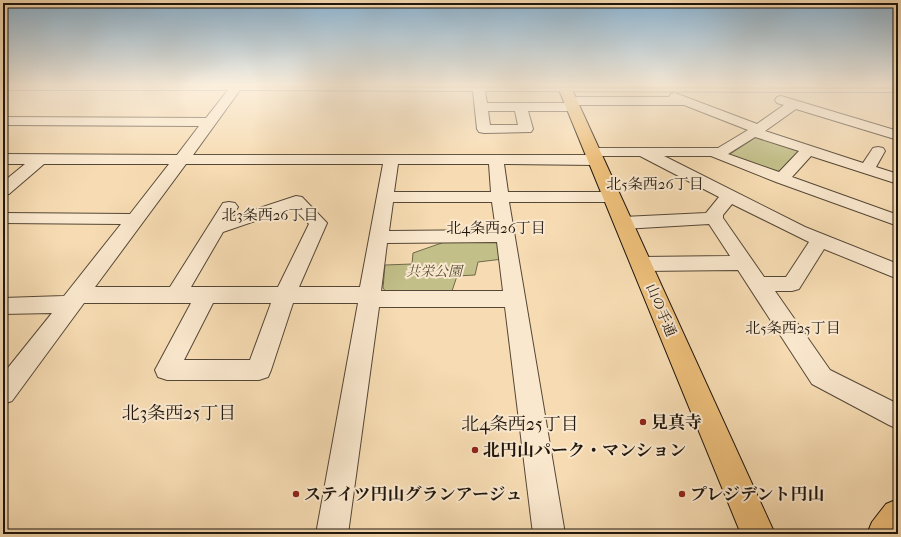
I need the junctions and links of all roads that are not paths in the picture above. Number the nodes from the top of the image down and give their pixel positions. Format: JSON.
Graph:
{"nodes":[{"id":1,"x":219,"y":110,"type":"edge"},
{"id":2,"x":481,"y":110,"type":"edge"},
{"id":3,"x":522,"y":110,"type":"edge"},
{"id":4,"x":574,"y":110,"type":"edge"},
{"id":5,"x":711,"y":110,"type":"edge"},
{"id":6,"x":785,"y":110,"type":"edge"},
{"id":7,"x":814,"y":110,"type":"edge"},
{"id":8,"x":3,"y":121,"type":"edge"},
{"id":9,"x":210,"y":122,"type":"junction"},
{"id":10,"x":759,"y":128,"type":"junction"},
{"id":11,"x":898,"y":136,"type":"edge"},
{"id":12,"x":808,"y":150,"type":"junction"},
{"id":13,"x":646,"y":153,"type":"junction"},
{"id":14,"x":716,"y":153,"type":"junction"},
{"id":15,"x":594,"y":156,"type":"junction"},
{"id":16,"x":3,"y":159,"type":"edge"},
{"id":17,"x":40,"y":159,"type":"junction"},
{"id":18,"x":181,"y":159,"type":"junction"},
{"id":19,"x":873,"y":159,"type":"junction"},
{"id":20,"x":391,"y":160,"type":"junction"},
{"id":21,"x":496,"y":160,"type":"junction"},
{"id":22,"x":782,"y":179,"type":"junction"},
{"id":23,"x":898,"y":179,"type":"edge"},
{"id":24,"x":3,"y":190,"type":"edge"},
{"id":25,"x":729,"y":196,"type":"junction"},
{"id":26,"x":385,"y":197,"type":"junction"},
{"id":27,"x":500,"y":197,"type":"junction"},
{"id":28,"x":612,"y":197,"type":"junction"},
{"id":29,"x":228,"y":207,"type":"dead end"},
{"id":30,"x":3,"y":218,"type":"edge"},
{"id":31,"x":714,"y":218,"type":"junction"},
{"id":32,"x":136,"y":219,"type":"junction"},
{"id":33,"x":898,"y":221,"type":"edge"},
{"id":34,"x":623,"y":223,"type":"junction"},
{"id":35,"x":217,"y":228,"type":"junction"},
{"id":36,"x":506,"y":236,"type":"junction"},
{"id":37,"x":379,"y":237,"type":"junction"},
{"id":38,"x":820,"y":240,"type":"junction"},
{"id":39,"x":744,"y":263,"type":"junction"},
{"id":40,"x":641,"y":264,"type":"junction"},
{"id":41,"x":898,"y":272,"type":"edge"},
{"id":42,"x":758,"y":284,"type":"junction"},
{"id":43,"x":176,"y":295,"type":"junction"},
{"id":44,"x":206,"y":295,"type":"junction"},
{"id":45,"x":286,"y":295,"type":"junction"},
{"id":46,"x":370,"y":297,"type":"junction"},
{"id":47,"x":515,"y":299,"type":"junction"},
{"id":48,"x":74,"y":300,"type":"junction"},
{"id":49,"x":3,"y":306,"type":"edge"},
{"id":50,"x":3,"y":393,"type":"edge"},
{"id":51,"x":898,"y":417,"type":"edge"},
{"id":52,"x":898,"y":516,"type":"edge"},
{"id":53,"x":332,"y":534,"type":"edge"},
{"id":54,"x":550,"y":534,"type":"edge"},
{"id":55,"x":758,"y":534,"type":"edge"},
{"id":56,"x":884,"y":534,"type":"edge"}],
"edges":[{"from":1,"to":9,"type":"street"},
{"from":2,"to":3,"type":"street"},
{"from":4,"to":15,"type":"main road","name":"山の手通"},
{"from":5,"to":10,"type":"street"},
{"from":6,"to":10,"type":"street"},
{"from":7,"to":11,"type":"street"},
{"from":8,"to":9,"type":"street"},
{"from":9,"to":18,"type":"street"},
{"from":10,"to":12,"type":"street"},
{"from":10,"to":14,"type":"street"},
{"from":10,"to":19,"type":"street"},
{"from":12,"to":19,"type":"street"},
{"from":12,"to":22,"type":"street"},
{"from":13,"to":14,"type":"street"},
{"from":13,"to":15,"type":"street"},
{"from":13,"to":25,"type":"street"},
{"from":14,"to":22,"type":"street"},
{"from":15,"to":21,"type":"street"},
{"from":15,"to":28,"type":"main road","name":"山の手通"},
{"from":16,"to":17,"type":"street"},
{"from":17,"to":18,"type":"street"},
{"from":17,"to":24,"type":"street"},
{"from":18,"to":20,"type":"street"},
{"from":18,"to":32,"type":"street"},
{"from":19,"to":23,"type":"street"},
{"from":20,"to":21,"type":"street"},
{"from":20,"to":26,"type":"street"},
{"from":21,"to":27,"type":"street"},
{"from":22,"to":33,"type":"street"},
{"from":25,"to":31,"type":"street"},
{"from":25,"to":38,"type":"street"},
{"from":26,"to":27,"type":"street"},
{"from":26,"to":37,"type":"street"},
{"from":27,"to":28,"type":"street"},
{"from":27,"to":36,"type":"street"},
{"from":28,"to":34,"type":"main road","name":"山の手通"},
{"from":29,"to":35,"type":"street"},
{"from":30,"to":32,"type":"street"},
{"from":31,"to":34,"type":"street"},
{"from":31,"to":39,"type":"street"},
{"from":32,"to":48,"type":"street"},
{"from":34,"to":40,"type":"main road","name":"山の手通"},
{"from":35,"to":43,"type":"street"},
{"from":35,"to":45,"type":"street"},
{"from":36,"to":37,"type":"street"},
{"from":36,"to":47,"type":"street"},
{"from":37,"to":46,"type":"street"},
{"from":38,"to":41,"type":"street"},
{"from":38,"to":42,"type":"street"},
{"from":39,"to":40,"type":"street"},
{"from":39,"to":42,"type":"street"},
{"from":40,"to":55,"type":"main road","name":"山の手通"},
{"from":42,"to":51,"type":"street"},
{"from":43,"to":44,"type":"street"},
{"from":43,"to":48,"type":"street"},
{"from":44,"to":45,"type":"street"},
{"from":44,"to":45,"type":"street"},
{"from":45,"to":46,"type":"street"},
{"from":46,"to":47,"type":"street"},
{"from":46,"to":53,"type":"street"},
{"from":47,"to":54,"type":"street"},
{"from":48,"to":49,"type":"street"},
{"from":48,"to":50,"type":"street"},
{"from":52,"to":56,"type":"main road"}]}
